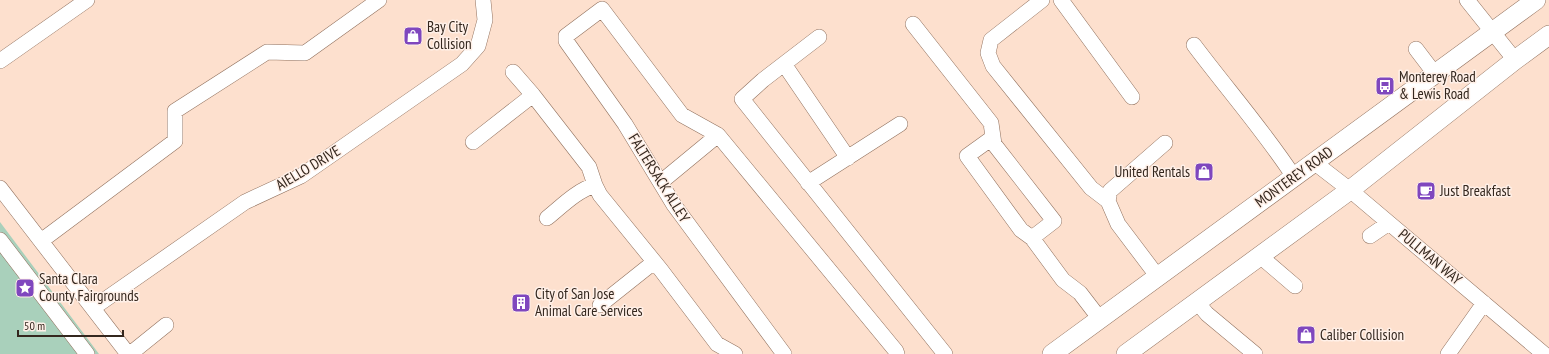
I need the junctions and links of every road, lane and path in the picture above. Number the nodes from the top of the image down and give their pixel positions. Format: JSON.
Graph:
{"nodes":[{"id":1,"x":87,"y":0,"type":"edge"},
{"id":2,"x":379,"y":0,"type":"edge"},
{"id":3,"x":482,"y":0,"type":"edge"},
{"id":4,"x":1042,"y":0,"type":"edge"},
{"id":5,"x":1062,"y":0,"type":"edge"},
{"id":6,"x":1467,"y":0,"type":"edge"},
{"id":7,"x":1536,"y":0,"type":"edge"},
{"id":8,"x":913,"y":24,"type":"dead end"},
{"id":9,"x":1493,"y":32,"type":"junction"},
{"id":10,"x":1549,"y":35,"type":"edge"},
{"id":11,"x":819,"y":36,"type":"dead end"},
{"id":12,"x":1194,"y":45,"type":"dead end"},
{"id":13,"x":1416,"y":49,"type":"dead end"},
{"id":14,"x":1516,"y":60,"type":"junction"},
{"id":15,"x":0,"y":61,"type":"edge"},
{"id":16,"x":784,"y":64,"type":"junction"},
{"id":17,"x":513,"y":72,"type":"dead end"},
{"id":18,"x":1435,"y":74,"type":"junction"},
{"id":19,"x":534,"y":95,"type":"junction"},
{"id":20,"x":1132,"y":97,"type":"dead end"},
{"id":21,"x":900,"y":124,"type":"dead end"},
{"id":22,"x":718,"y":135,"type":"junction"},
{"id":23,"x":992,"y":138,"type":"junction"},
{"id":24,"x":474,"y":142,"type":"dead end"},
{"id":25,"x":1165,"y":143,"type":"dead end"},
{"id":26,"x":848,"y":158,"type":"junction"},
{"id":27,"x":1315,"y":163,"type":"junction"},
{"id":28,"x":1294,"y":177,"type":"junction"},
{"id":29,"x":661,"y":182,"type":"junction"},
{"id":30,"x":808,"y":183,"type":"junction"},
{"id":31,"x":595,"y":185,"type":"junction"},
{"id":32,"x":0,"y":188,"type":"edge"},
{"id":33,"x":1350,"y":190,"type":"junction"},
{"id":34,"x":1108,"y":201,"type":"junction"},
{"id":35,"x":547,"y":218,"type":"dead end"},
{"id":36,"x":1389,"y":223,"type":"junction"},
{"id":37,"x":1370,"y":236,"type":"dead end"},
{"id":38,"x":1032,"y":238,"type":"junction"},
{"id":39,"x":0,"y":240,"type":"edge"},
{"id":40,"x":41,"y":241,"type":"junction"},
{"id":41,"x":1260,"y":256,"type":"junction"},
{"id":42,"x":654,"y":262,"type":"junction"},
{"id":43,"x":1158,"y":277,"type":"junction"},
{"id":44,"x":1295,"y":286,"type":"dead end"},
{"id":45,"x":1197,"y":302,"type":"junction"},
{"id":46,"x":1484,"y":303,"type":"junction"},
{"id":47,"x":600,"y":305,"type":"dead end"},
{"id":48,"x":93,"y":308,"type":"junction"},
{"id":49,"x":1100,"y":319,"type":"junction"},
{"id":50,"x":166,"y":325,"type":"dead end"},
{"id":51,"x":727,"y":352,"type":"edge"},
{"id":52,"x":1128,"y":353,"type":"edge"},
{"id":53,"x":87,"y":354,"type":"edge"},
{"id":54,"x":129,"y":354,"type":"edge"},
{"id":55,"x":784,"y":354,"type":"edge"},
{"id":56,"x":897,"y":354,"type":"edge"},
{"id":57,"x":944,"y":354,"type":"edge"},
{"id":58,"x":1052,"y":354,"type":"edge"},
{"id":59,"x":1255,"y":354,"type":"edge"},
{"id":60,"x":1448,"y":354,"type":"edge"},
{"id":61,"x":1544,"y":354,"type":"edge"}],
"edges":[{"from":1,"to":15,"type":"street"},
{"from":2,"to":40,"type":"street"},
{"from":3,"to":48,"type":"street","name":"AIELLO DRIVE"},
{"from":4,"to":34,"type":"street"},
{"from":5,"to":20,"type":"street"},
{"from":6,"to":9,"type":"street"},
{"from":7,"to":9,"type":"main road","name":"MONTEREY ROAD"},
{"from":8,"to":23,"type":"street"},
{"from":9,"to":14,"type":"street"},
{"from":9,"to":18,"type":"main road","name":"MONTEREY ROAD"},
{"from":10,"to":14,"type":"main road"},
{"from":11,"to":16,"type":"street"},
{"from":12,"to":28,"type":"street"},
{"from":13,"to":18,"type":"street"},
{"from":14,"to":33,"type":"main road"},
{"from":16,"to":26,"type":"street"},
{"from":16,"to":30,"type":"street"},
{"from":17,"to":19,"type":"street"},
{"from":18,"to":27,"type":"main road","name":"MONTEREY ROAD"},
{"from":19,"to":24,"type":"street"},
{"from":19,"to":31,"type":"street"},
{"from":21,"to":26,"type":"street"},
{"from":22,"to":29,"type":"street"},
{"from":22,"to":29,"type":"street","name":"FALTERSACK ALLEY"},
{"from":22,"to":56,"type":"street"},
{"from":23,"to":38,"type":"street"},
{"from":23,"to":38,"type":"street"},
{"from":25,"to":34,"type":"street"},
{"from":26,"to":30,"type":"street"},
{"from":27,"to":28,"type":"main road","name":"MONTEREY ROAD"},
{"from":27,"to":33,"type":"street","name":"PULLMAN WAY"},
{"from":28,"to":43,"type":"main road","name":"MONTEREY ROAD"},
{"from":29,"to":55,"type":"street","name":"FALTERSACK ALLEY"},
{"from":30,"to":57,"type":"street"},
{"from":31,"to":35,"type":"street"},
{"from":31,"to":42,"type":"street"},
{"from":32,"to":40,"type":"street"},
{"from":33,"to":36,"type":"street","name":"PULLMAN WAY"},
{"from":33,"to":41,"type":"main road"},
{"from":34,"to":43,"type":"street"},
{"from":36,"to":37,"type":"street"},
{"from":36,"to":46,"type":"street","name":"PULLMAN WAY"},
{"from":38,"to":49,"type":"street"},
{"from":39,"to":53,"type":"street"},
{"from":40,"to":48,"type":"street"},
{"from":41,"to":44,"type":"street"},
{"from":41,"to":45,"type":"main road"},
{"from":42,"to":47,"type":"street"},
{"from":42,"to":51,"type":"street"},
{"from":43,"to":49,"type":"main road","name":"MONTEREY ROAD"},
{"from":45,"to":52,"type":"main road"},
{"from":45,"to":59,"type":"street"},
{"from":46,"to":60,"type":"street"},
{"from":46,"to":61,"type":"street","name":"PULLMAN WAY"},
{"from":48,"to":54,"type":"street"},
{"from":49,"to":58,"type":"main road","name":"MONTEREY ROAD"},
{"from":50,"to":54,"type":"street"}]}
